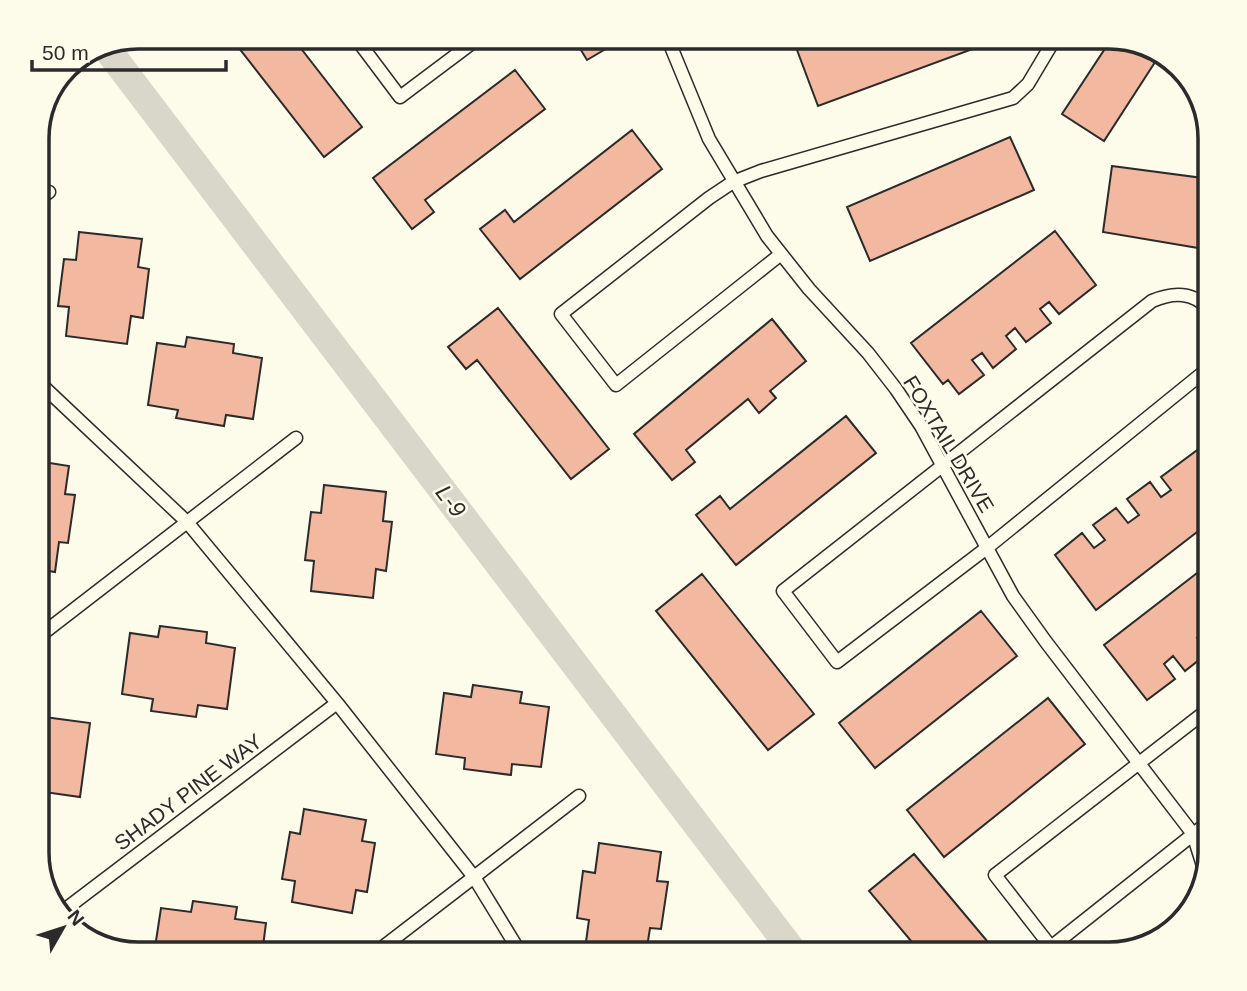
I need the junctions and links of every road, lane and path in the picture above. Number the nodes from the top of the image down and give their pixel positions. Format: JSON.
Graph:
{"nodes":[{"id":1,"x":364,"y":49,"type":"edge"},
{"id":2,"x":460,"y":49,"type":"edge"},
{"id":3,"x":672,"y":49,"type":"edge"},
{"id":4,"x":1049,"y":49,"type":"edge"},
{"id":5,"x":733,"y":182,"type":"junction"},
{"id":6,"x":781,"y":254,"type":"junction"},
{"id":7,"x":1198,"y":300,"type":"edge"},
{"id":8,"x":1198,"y":377,"type":"edge"},
{"id":9,"x":49,"y":392,"type":"edge"},
{"id":10,"x":296,"y":438,"type":"dead end"},
{"id":11,"x":943,"y":466,"type":"junction"},
{"id":12,"x":187,"y":522,"type":"junction"},
{"id":13,"x":988,"y":547,"type":"junction"},
{"id":14,"x":49,"y":629,"type":"edge"},
{"id":15,"x":337,"y":703,"type":"junction"},
{"id":16,"x":1198,"y":717,"type":"edge"},
{"id":17,"x":1139,"y":763,"type":"junction"},
{"id":18,"x":579,"y":796,"type":"dead end"},
{"id":19,"x":1198,"y":830,"type":"edge"},
{"id":20,"x":1193,"y":834,"type":"junction"},
{"id":21,"x":1198,"y":850,"type":"edge"},
{"id":22,"x":474,"y":877,"type":"junction"},
{"id":23,"x":87,"y":893,"type":"edge"},
{"id":24,"x":390,"y":942,"type":"edge"},
{"id":25,"x":514,"y":942,"type":"edge"},
{"id":26,"x":1047,"y":942,"type":"edge"},
{"id":27,"x":1057,"y":942,"type":"edge"}],
"edges":[{"from":1,"to":2,"type":"lane"},
{"from":3,"to":5,"type":"lane","name":"FOXTAIL DRIVE"},
{"from":4,"to":5,"type":"lane"},
{"from":5,"to":6,"type":"lane","name":"FOXTAIL DRIVE"},
{"from":5,"to":6,"type":"lane"},
{"from":6,"to":11,"type":"lane","name":"FOXTAIL DRIVE"},
{"from":7,"to":11,"type":"lane"},
{"from":8,"to":13,"type":"lane"},
{"from":9,"to":12,"type":"lane"},
{"from":10,"to":12,"type":"lane"},
{"from":11,"to":13,"type":"lane","name":"FOXTAIL DRIVE"},
{"from":11,"to":13,"type":"lane"},
{"from":12,"to":14,"type":"lane"},
{"from":12,"to":15,"type":"lane"},
{"from":13,"to":17,"type":"lane","name":"FOXTAIL DRIVE"},
{"from":15,"to":22,"type":"lane"},
{"from":15,"to":23,"type":"lane","name":"SHADY PINE WAY"},
{"from":16,"to":17,"type":"lane"},
{"from":17,"to":20,"type":"lane","name":"FOXTAIL DRIVE"},
{"from":17,"to":26,"type":"lane"},
{"from":18,"to":22,"type":"lane"},
{"from":19,"to":20,"type":"lane"},
{"from":20,"to":21,"type":"lane","name":"FOXTAIL DRIVE"},
{"from":20,"to":27,"type":"lane"},
{"from":22,"to":24,"type":"lane"},
{"from":22,"to":25,"type":"lane"}]}
